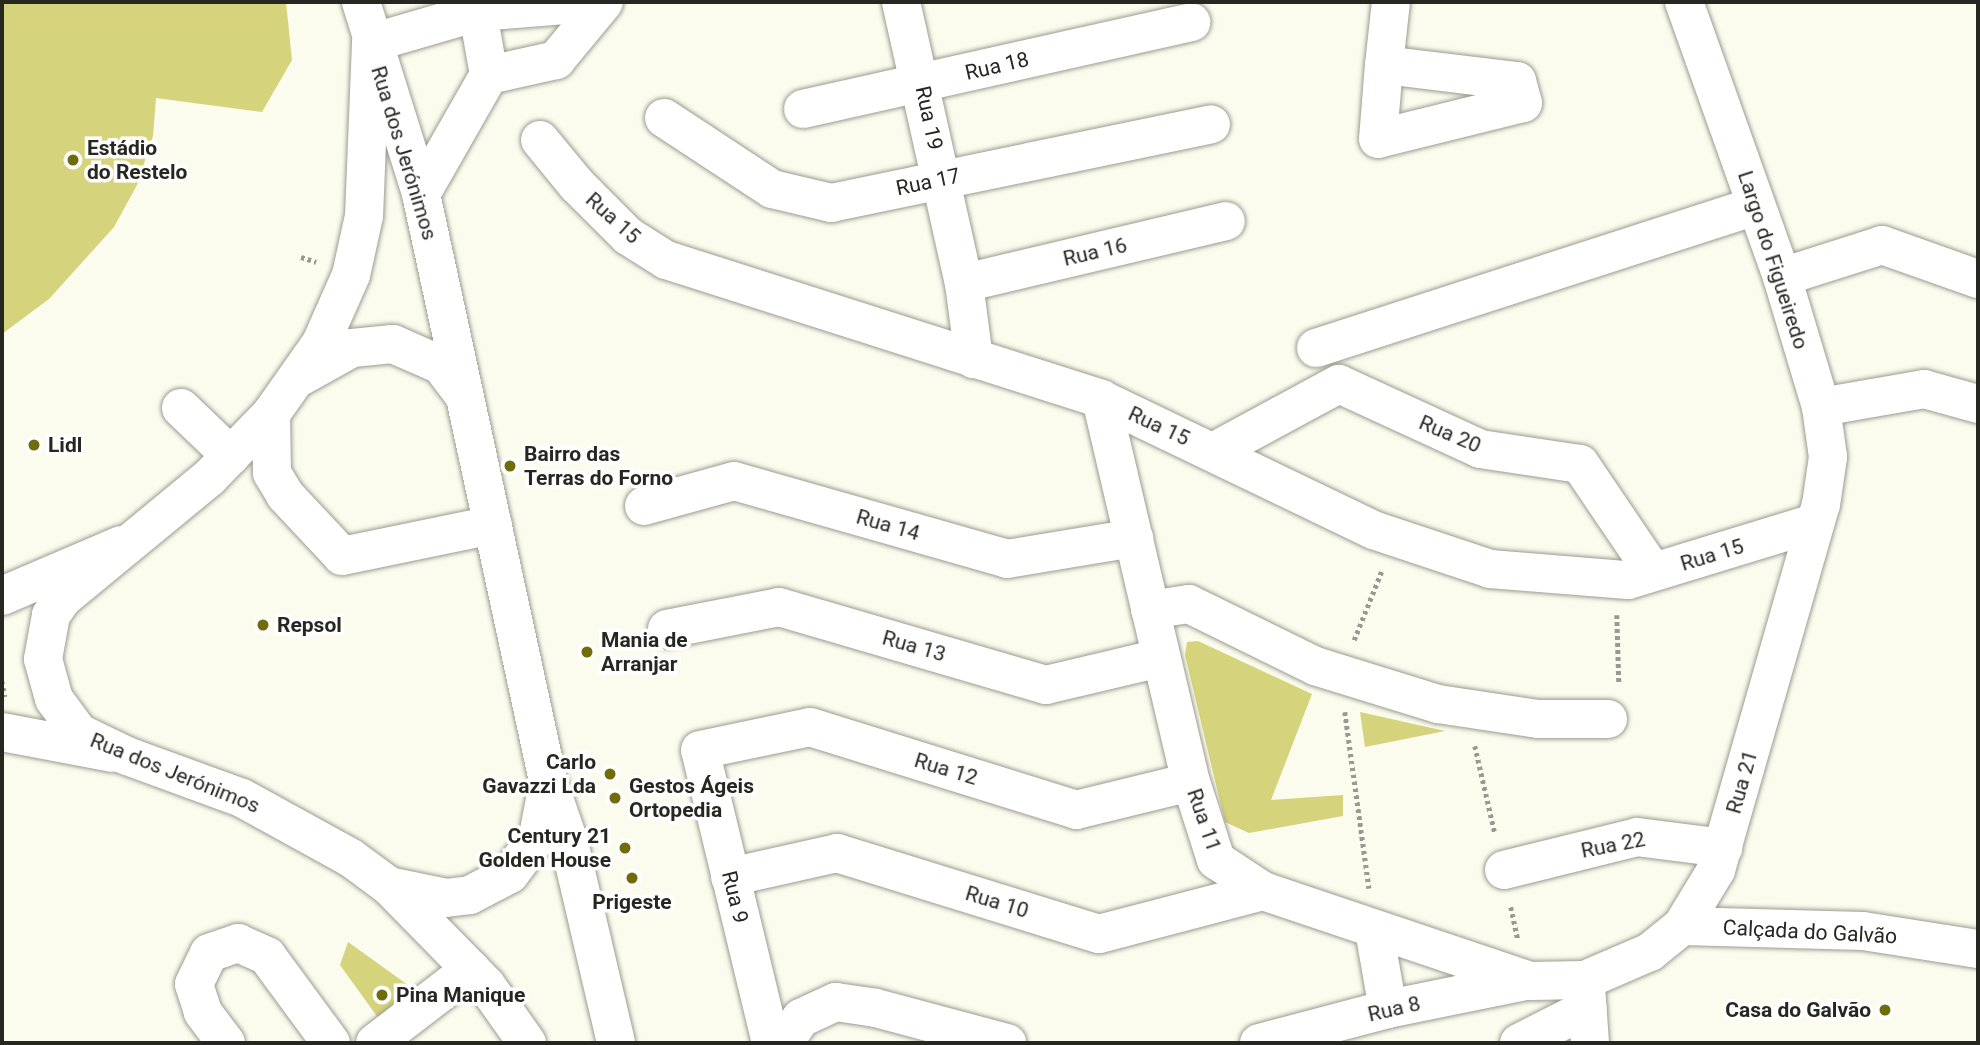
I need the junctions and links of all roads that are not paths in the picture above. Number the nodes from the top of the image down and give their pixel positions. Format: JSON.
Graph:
{"nodes":[{"id":1,"x":361,"y":2,"type":"edge"},
{"id":2,"x":603,"y":2,"type":"edge"},
{"id":3,"x":901,"y":2,"type":"edge"},
{"id":4,"x":1391,"y":2,"type":"edge"},
{"id":5,"x":1684,"y":2,"type":"edge"},
{"id":6,"x":477,"y":7,"type":"edge"},
{"id":7,"x":1191,"y":22,"type":"dead end"},
{"id":8,"x":371,"y":43,"type":"junction"},
{"id":9,"x":1384,"y":65,"type":"dead end"},
{"id":10,"x":489,"y":75,"type":"junction"},
{"id":11,"x":922,"y":83,"type":"junction"},
{"id":12,"x":803,"y":109,"type":"dead end"},
{"id":13,"x":664,"y":118,"type":"dead end"},
{"id":14,"x":1211,"y":124,"type":"dead end"},
{"id":15,"x":540,"y":140,"type":"dead end"},
{"id":16,"x":942,"y":179,"type":"junction"},
{"id":17,"x":421,"y":194,"type":"junction"},
{"id":18,"x":1756,"y":206,"type":"junction"},
{"id":19,"x":1226,"y":220,"type":"dead end"},
{"id":20,"x":1782,"y":277,"type":"junction"},
{"id":21,"x":1978,"y":279,"type":"edge"},
{"id":22,"x":964,"y":283,"type":"junction"},
{"id":23,"x":1316,"y":348,"type":"dead end"},
{"id":24,"x":974,"y":359,"type":"junction"},
{"id":25,"x":300,"y":377,"type":"junction"},
{"id":26,"x":466,"y":398,"type":"junction"},
{"id":27,"x":1101,"y":399,"type":"junction"},
{"id":28,"x":1978,"y":404,"type":"edge"},
{"id":29,"x":1821,"y":407,"type":"junction"},
{"id":30,"x":181,"y":408,"type":"dead end"},
{"id":31,"x":271,"y":414,"type":"junction"},
{"id":32,"x":1213,"y":452,"type":"junction"},
{"id":33,"x":231,"y":456,"type":"junction"},
{"id":34,"x":644,"y":506,"type":"dead end"},
{"id":35,"x":1815,"y":523,"type":"junction"},
{"id":36,"x":492,"y":525,"type":"junction"},
{"id":37,"x":1134,"y":538,"type":"junction"},
{"id":38,"x":126,"y":543,"type":"junction"},
{"id":39,"x":1653,"y":572,"type":"junction"},
{"id":40,"x":2,"y":596,"type":"edge"},
{"id":41,"x":1150,"y":610,"type":"junction"},
{"id":42,"x":667,"y":629,"type":"dead end"},
{"id":43,"x":1160,"y":658,"type":"junction"},
{"id":44,"x":1608,"y":719,"type":"road end"},
{"id":45,"x":2,"y":732,"type":"edge"},
{"id":46,"x":700,"y":750,"type":"joint"},
{"id":47,"x":127,"y":756,"type":"junction"},
{"id":48,"x":548,"y":781,"type":"junction"},
{"id":49,"x":1191,"y":782,"type":"junction"},
{"id":50,"x":1723,"y":848,"type":"junction"},
{"id":51,"x":1504,"y":870,"type":"dead end"},
{"id":52,"x":730,"y":877,"type":"junction"},
{"id":53,"x":390,"y":886,"type":"junction"},
{"id":54,"x":1263,"y":891,"type":"junction"},
{"id":55,"x":1682,"y":926,"type":"junction"},
{"id":56,"x":1374,"y":930,"type":"junction"},
{"id":57,"x":1978,"y":949,"type":"edge"},
{"id":58,"x":471,"y":969,"type":"junction"},
{"id":59,"x":1530,"y":981,"type":"junction"},
{"id":60,"x":1388,"y":1009,"type":"junction"},
{"id":61,"x":1588,"y":1010,"type":"edge"},
{"id":62,"x":226,"y":1043,"type":"edge"},
{"id":63,"x":331,"y":1043,"type":"edge"},
{"id":64,"x":374,"y":1043,"type":"edge"},
{"id":65,"x":527,"y":1043,"type":"edge"},
{"id":66,"x":616,"y":1043,"type":"edge"},
{"id":67,"x":771,"y":1043,"type":"edge"},
{"id":68,"x":784,"y":1043,"type":"edge"},
{"id":69,"x":1007,"y":1043,"type":"edge"},
{"id":70,"x":1259,"y":1043,"type":"edge"},
{"id":71,"x":1519,"y":1043,"type":"edge"}],
"edges":[{"from":1,"to":8,"type":"street"},
{"from":2,"to":6,"type":"street"},
{"from":2,"to":10,"type":"street"},
{"from":3,"to":11,"type":"street","name":"Rua 19"},
{"from":4,"to":9,"type":"street"},
{"from":5,"to":18,"type":"street","name":"Largo do Figueiredo"},
{"from":6,"to":8,"type":"street"},
{"from":6,"to":10,"type":"street"},
{"from":7,"to":11,"type":"street","name":"Rua 18"},
{"from":8,"to":17,"type":"street","name":"Rua dos Jerónimos"},
{"from":8,"to":25,"type":"street","name":"Rua dos Jerónimos"},
{"from":10,"to":17,"type":"street"},
{"from":11,"to":12,"type":"street","name":"Rua 18"},
{"from":11,"to":16,"type":"street","name":"Rua 19"},
{"from":13,"to":16,"type":"street","name":"Rua 17"},
{"from":14,"to":16,"type":"street","name":"Rua 17"},
{"from":15,"to":24,"type":"street","name":"Rua 15"},
{"from":16,"to":22,"type":"street","name":"Rua 19"},
{"from":17,"to":26,"type":"street","name":"Rua dos Jerónimos"},
{"from":18,"to":20,"type":"street","name":"Largo do Figueiredo"},
{"from":18,"to":23,"type":"street"},
{"from":19,"to":22,"type":"street","name":"Rua 16"},
{"from":20,"to":21,"type":"street"},
{"from":20,"to":29,"type":"street","name":"Largo do Figueiredo"},
{"from":22,"to":24,"type":"street","name":"Rua 19"},
{"from":24,"to":27,"type":"street","name":"Rua 15"},
{"from":25,"to":26,"type":"street","name":"Rua dos Jerónimos"},
{"from":25,"to":31,"type":"street","name":"Rua dos Jerónimos"},
{"from":26,"to":36,"type":"street","name":"Rua dos Jerónimos"},
{"from":27,"to":32,"type":"street","name":"Rua 15"},
{"from":27,"to":37,"type":"street","name":"Rua 11"},
{"from":28,"to":29,"type":"street"},
{"from":29,"to":35,"type":"street","name":"Largo do Figueiredo"},
{"from":30,"to":33,"type":"street"},
{"from":31,"to":33,"type":"street","name":"Rua dos Jerónimos"},
{"from":31,"to":36,"type":"street"},
{"from":32,"to":39,"type":"street","name":"Rua 15"},
{"from":32,"to":39,"type":"street","name":"Rua 20"},
{"from":33,"to":38,"type":"street","name":"Rua dos Jerónimos"},
{"from":34,"to":37,"type":"street","name":"Rua 14"},
{"from":35,"to":39,"type":"street","name":"Rua 15"},
{"from":35,"to":50,"type":"street","name":"Rua 21"},
{"from":36,"to":48,"type":"street","name":"Rua dos Jerónimos"},
{"from":37,"to":41,"type":"street","name":"Rua 11"},
{"from":38,"to":40,"type":"street"},
{"from":38,"to":47,"type":"street","name":"Rua dos Jerónimos"},
{"from":41,"to":43,"type":"street","name":"Rua 11"},
{"from":41,"to":44,"type":"street"},
{"from":42,"to":43,"type":"street","name":"Rua 13"},
{"from":43,"to":49,"type":"street","name":"Rua 11"},
{"from":45,"to":47,"type":"street"},
{"from":46,"to":49,"type":"street","name":"Rua 12"},
{"from":46,"to":52,"type":"street","name":"Rua 9"},
{"from":47,"to":53,"type":"street","name":"Rua dos Jerónimos"},
{"from":48,"to":53,"type":"street","name":"Rua dos Jerónimos"},
{"from":48,"to":66,"type":"street","name":"Rua dos Jerónimos"},
{"from":49,"to":54,"type":"street","name":"Rua 11"},
{"from":50,"to":51,"type":"street","name":"Rua 22"},
{"from":50,"to":55,"type":"street","name":"Rua 21"},
{"from":52,"to":54,"type":"street","name":"Rua 10"},
{"from":52,"to":67,"type":"street","name":"Rua 9"},
{"from":53,"to":58,"type":"street","name":"Rua dos Jerónimos"},
{"from":54,"to":56,"type":"street","name":"Rua 11"},
{"from":55,"to":57,"type":"street","name":"Calçada do Galvão"},
{"from":55,"to":61,"type":"street","name":"Rua 21"},
{"from":56,"to":59,"type":"street","name":"Rua 11"},
{"from":56,"to":60,"type":"street"},
{"from":58,"to":64,"type":"street"},
{"from":58,"to":65,"type":"street","name":"Rua dos Jerónimos"},
{"from":59,"to":60,"type":"street","name":"Rua 8"},
{"from":59,"to":61,"type":"street","name":"Rua 11"},
{"from":60,"to":70,"type":"street","name":"Rua 8"},
{"from":61,"to":71,"type":"street","name":"Rua 21"},
{"from":62,"to":63,"type":"street"},
{"from":68,"to":69,"type":"street"}]}
